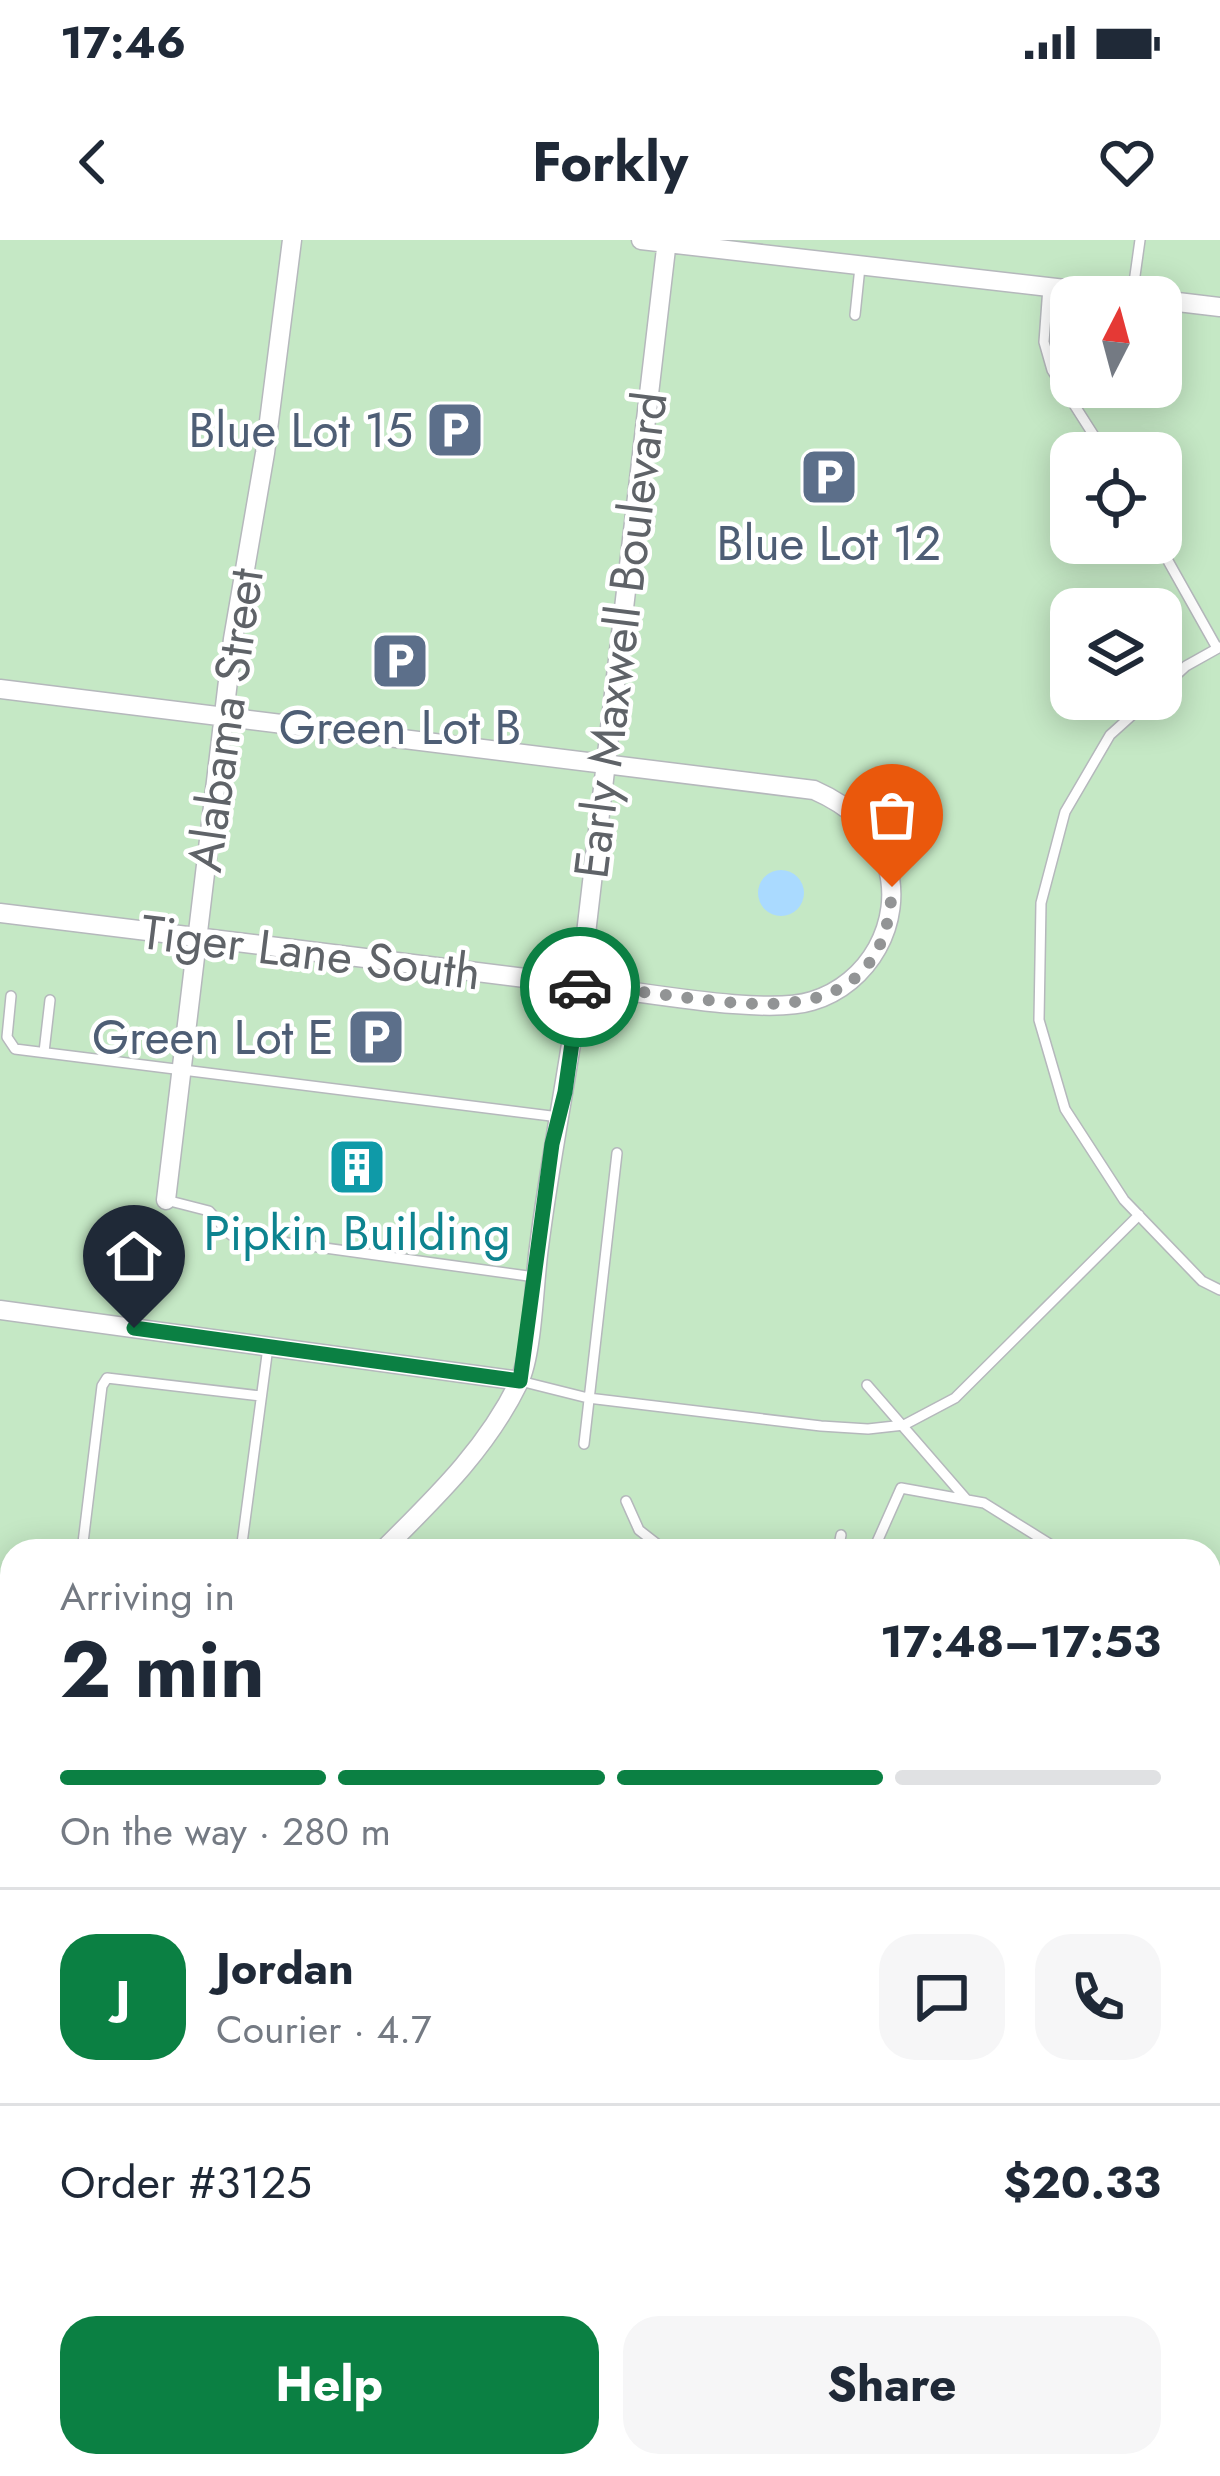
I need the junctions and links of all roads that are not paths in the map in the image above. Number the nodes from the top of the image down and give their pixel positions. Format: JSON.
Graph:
{"nodes":[{"id":1,"x":292,"y":240,"type":"edge"},
{"id":2,"x":641,"y":240,"type":"edge"},
{"id":3,"x":1140,"y":240,"type":"edge"},
{"id":4,"x":666,"y":242,"type":"edge"},
{"id":5,"x":860,"y":266,"type":"junction"},
{"id":6,"x":1136,"y":276,"type":"edge"},
{"id":7,"x":1048,"y":287,"type":"joint"},
{"id":8,"x":1182,"y":302,"type":"edge"},
{"id":9,"x":1220,"y":307,"type":"edge"},
{"id":10,"x":854,"y":315,"type":"dead end"},
{"id":11,"x":1092,"y":432,"type":"edge"},
{"id":12,"x":1170,"y":564,"type":"edge"},
{"id":13,"x":1219,"y":647,"type":"edge"},
{"id":14,"x":1182,"y":671,"type":"edge"},
{"id":15,"x":0,"y":688,"type":"edge"},
{"id":16,"x":224,"y":716,"type":"junction"},
{"id":17,"x":1127,"y":720,"type":"edge"},
{"id":18,"x":606,"y":763,"type":"junction"},
{"id":19,"x":0,"y":913,"type":"edge"},
{"id":20,"x":196,"y":937,"type":"junction"},
{"id":21,"x":580,"y":985,"type":"junction"},
{"id":22,"x":11,"y":996,"type":"dead end"},
{"id":23,"x":50,"y":1000,"type":"dead end"},
{"id":24,"x":44,"y":1052,"type":"junction"},
{"id":25,"x":180,"y":1067,"type":"junction"},
{"id":26,"x":559,"y":1117,"type":"junction"},
{"id":27,"x":617,"y":1153,"type":"dead end"},
{"id":28,"x":166,"y":1200,"type":"joint"},
{"id":29,"x":1139,"y":1215,"type":"junction"},
{"id":30,"x":535,"y":1277,"type":"junction"},
{"id":31,"x":1220,"y":1290,"type":"edge"},
{"id":32,"x":0,"y":1310,"type":"edge"},
{"id":33,"x":268,"y":1347,"type":"junction"},
{"id":34,"x":520,"y":1381,"type":"junction"},
{"id":35,"x":867,"y":1385,"type":"dead end"},
{"id":36,"x":261,"y":1396,"type":"junction"},
{"id":37,"x":589,"y":1398,"type":"junction"},
{"id":38,"x":904,"y":1425,"type":"junction"},
{"id":39,"x":584,"y":1444,"type":"dead end"},
{"id":40,"x":966,"y":1500,"type":"junction"},
{"id":41,"x":626,"y":1501,"type":"dead end"},
{"id":42,"x":842,"y":1535,"type":"dead end"},
{"id":43,"x":83,"y":1539,"type":"edge"},
{"id":44,"x":243,"y":1539,"type":"edge"},
{"id":45,"x":395,"y":1539,"type":"edge"},
{"id":46,"x":651,"y":1539,"type":"edge"},
{"id":47,"x":841,"y":1539,"type":"edge"},
{"id":48,"x":878,"y":1539,"type":"edge"},
{"id":49,"x":1042,"y":1539,"type":"edge"}],
"edges":[{"from":1,"to":16,"type":"street","name":"Alabama Street"},
{"from":2,"to":4,"type":"street"},
{"from":3,"to":6,"type":"lane"},
{"from":4,"to":5,"type":"street"},
{"from":4,"to":18,"type":"street","name":"Early Maxwell Boulevard"},
{"from":5,"to":7,"type":"street"},
{"from":5,"to":10,"type":"lane"},
{"from":7,"to":11,"type":"lane"},
{"from":8,"to":9,"type":"street"},
{"from":12,"to":13,"type":"lane"},
{"from":13,"to":14,"type":"lane"},
{"from":15,"to":16,"type":"street","name":"Tiger Lane South"},
{"from":16,"to":18,"type":"street","name":"Tiger Lane South"},
{"from":16,"to":20,"type":"street","name":"Alabama Street"},
{"from":17,"to":29,"type":"lane"},
{"from":18,"to":21,"type":"street","name":"Early Maxwell Boulevard"},
{"from":18,"to":21,"type":"street","name":"Tiger Lane South"},
{"from":19,"to":20,"type":"street","name":"Tiger Lane South"},
{"from":20,"to":21,"type":"street","name":"Tiger Lane South"},
{"from":20,"to":25,"type":"street","name":"Alabama Street"},
{"from":21,"to":26,"type":"street","name":"Early Maxwell Boulevard"},
{"from":22,"to":24,"type":"lane"},
{"from":23,"to":24,"type":"lane"},
{"from":24,"to":25,"type":"lane"},
{"from":25,"to":26,"type":"lane"},
{"from":25,"to":28,"type":"street","name":"Alabama Street"},
{"from":26,"to":30,"type":"street","name":"Early Maxwell Boulevard"},
{"from":27,"to":37,"type":"lane"},
{"from":28,"to":30,"type":"lane"},
{"from":29,"to":31,"type":"lane"},
{"from":29,"to":38,"type":"lane"},
{"from":30,"to":34,"type":"street","name":"Early Maxwell Boulevard"},
{"from":32,"to":33,"type":"street"},
{"from":33,"to":34,"type":"street"},
{"from":33,"to":36,"type":"lane"},
{"from":34,"to":37,"type":"lane"},
{"from":34,"to":45,"type":"street","name":"Early Maxwell Boulevard"},
{"from":35,"to":38,"type":"lane"},
{"from":36,"to":43,"type":"lane"},
{"from":36,"to":44,"type":"lane"},
{"from":37,"to":38,"type":"lane"},
{"from":37,"to":39,"type":"lane"},
{"from":38,"to":40,"type":"lane"},
{"from":40,"to":48,"type":"lane"},
{"from":40,"to":49,"type":"lane"},
{"from":41,"to":46,"type":"lane"},
{"from":42,"to":47,"type":"lane"}]}
